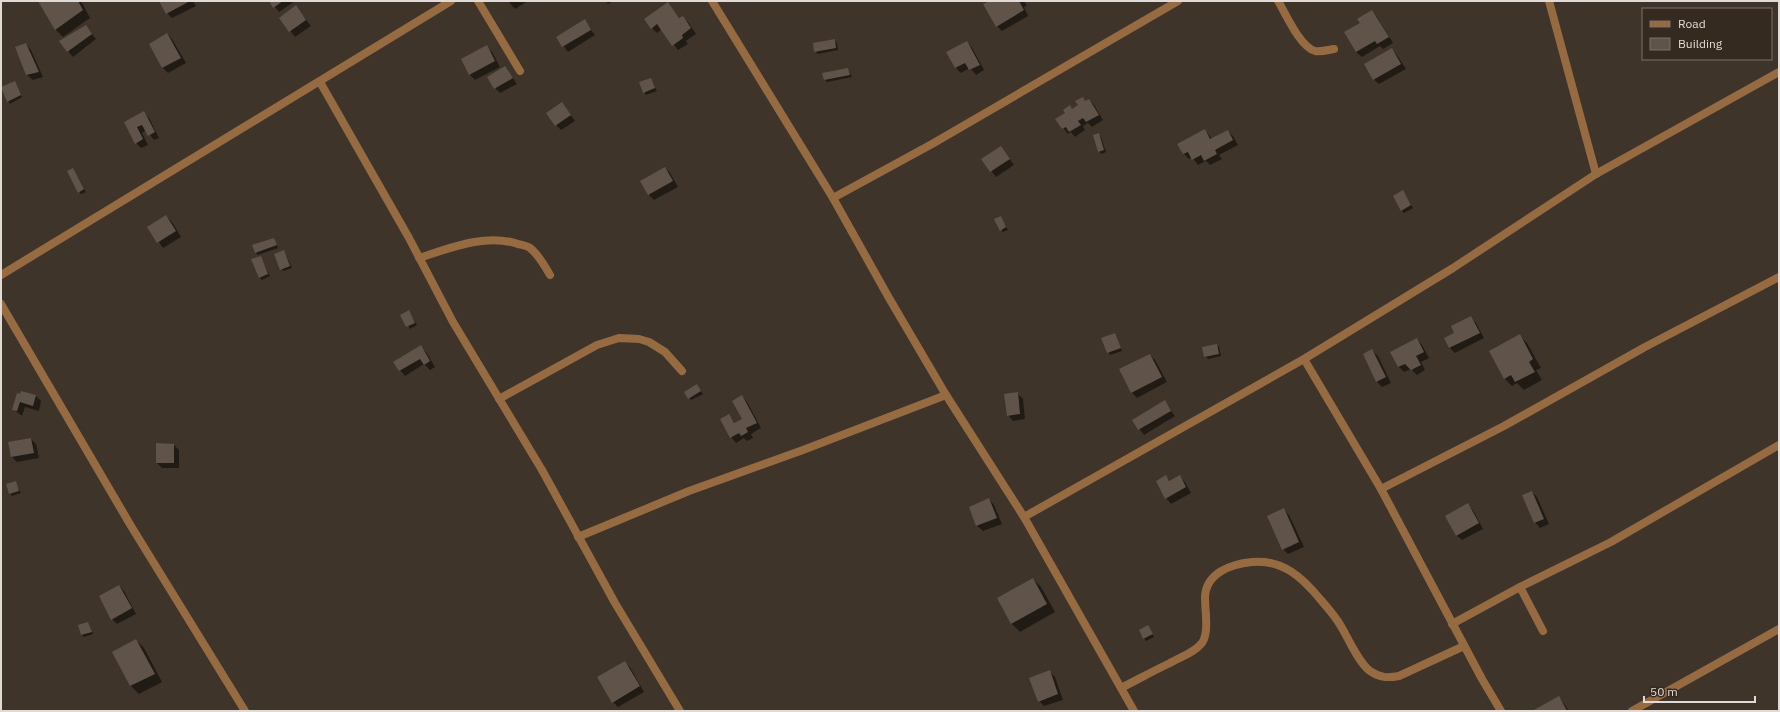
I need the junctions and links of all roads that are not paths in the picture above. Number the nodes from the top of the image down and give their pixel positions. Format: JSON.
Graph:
{"nodes":[{"id":1,"x":451,"y":1,"type":"edge"},
{"id":2,"x":478,"y":1,"type":"edge"},
{"id":3,"x":712,"y":1,"type":"edge"},
{"id":4,"x":1178,"y":1,"type":"edge"},
{"id":5,"x":1278,"y":1,"type":"edge"},
{"id":6,"x":1549,"y":1,"type":"edge"},
{"id":7,"x":1334,"y":49,"type":"dead end"},
{"id":8,"x":520,"y":70,"type":"dead end"},
{"id":9,"x":1779,"y":72,"type":"edge"},
{"id":10,"x":320,"y":82,"type":"junction"},
{"id":11,"x":1596,"y":174,"type":"junction"},
{"id":12,"x":833,"y":198,"type":"junction"},
{"id":13,"x":419,"y":258,"type":"junction"},
{"id":14,"x":1,"y":275,"type":"edge"},
{"id":15,"x":550,"y":275,"type":"dead end"},
{"id":16,"x":1779,"y":278,"type":"edge"},
{"id":17,"x":1,"y":304,"type":"edge"},
{"id":18,"x":1304,"y":359,"type":"junction"},
{"id":19,"x":682,"y":371,"type":"dead end"},
{"id":20,"x":946,"y":395,"type":"junction"},
{"id":21,"x":499,"y":399,"type":"junction"},
{"id":22,"x":1779,"y":445,"type":"edge"},
{"id":23,"x":1381,"y":489,"type":"junction"},
{"id":24,"x":1024,"y":516,"type":"junction"},
{"id":25,"x":578,"y":537,"type":"junction"},
{"id":26,"x":1520,"y":587,"type":"junction"},
{"id":27,"x":1452,"y":624,"type":"junction"},
{"id":28,"x":1779,"y":629,"type":"edge"},
{"id":29,"x":1543,"y":631,"type":"dead end"},
{"id":30,"x":1464,"y":646,"type":"junction"},
{"id":31,"x":1121,"y":688,"type":"junction"},
{"id":32,"x":677,"y":709,"type":"edge"},
{"id":33,"x":245,"y":711,"type":"edge"},
{"id":34,"x":1134,"y":711,"type":"edge"},
{"id":35,"x":1502,"y":711,"type":"edge"},
{"id":36,"x":1632,"y":711,"type":"edge"}],
"edges":[{"from":1,"to":10,"type":"street"},
{"from":2,"to":8,"type":"street"},
{"from":3,"to":12,"type":"street"},
{"from":4,"to":12,"type":"street"},
{"from":5,"to":7,"type":"street"},
{"from":6,"to":11,"type":"street"},
{"from":9,"to":11,"type":"street"},
{"from":10,"to":13,"type":"street"},
{"from":10,"to":14,"type":"street"},
{"from":11,"to":18,"type":"street"},
{"from":12,"to":20,"type":"street"},
{"from":13,"to":15,"type":"street"},
{"from":13,"to":21,"type":"street"},
{"from":16,"to":23,"type":"street"},
{"from":17,"to":33,"type":"street"},
{"from":18,"to":23,"type":"street"},
{"from":18,"to":24,"type":"street"},
{"from":19,"to":21,"type":"street"},
{"from":20,"to":24,"type":"street"},
{"from":20,"to":25,"type":"street"},
{"from":21,"to":25,"type":"street"},
{"from":22,"to":26,"type":"street"},
{"from":23,"to":27,"type":"street"},
{"from":24,"to":31,"type":"street"},
{"from":25,"to":32,"type":"street"},
{"from":26,"to":27,"type":"street"},
{"from":26,"to":29,"type":"street"},
{"from":27,"to":30,"type":"street"},
{"from":28,"to":36,"type":"street"},
{"from":30,"to":31,"type":"street"},
{"from":30,"to":35,"type":"street"},
{"from":31,"to":34,"type":"street"}]}
